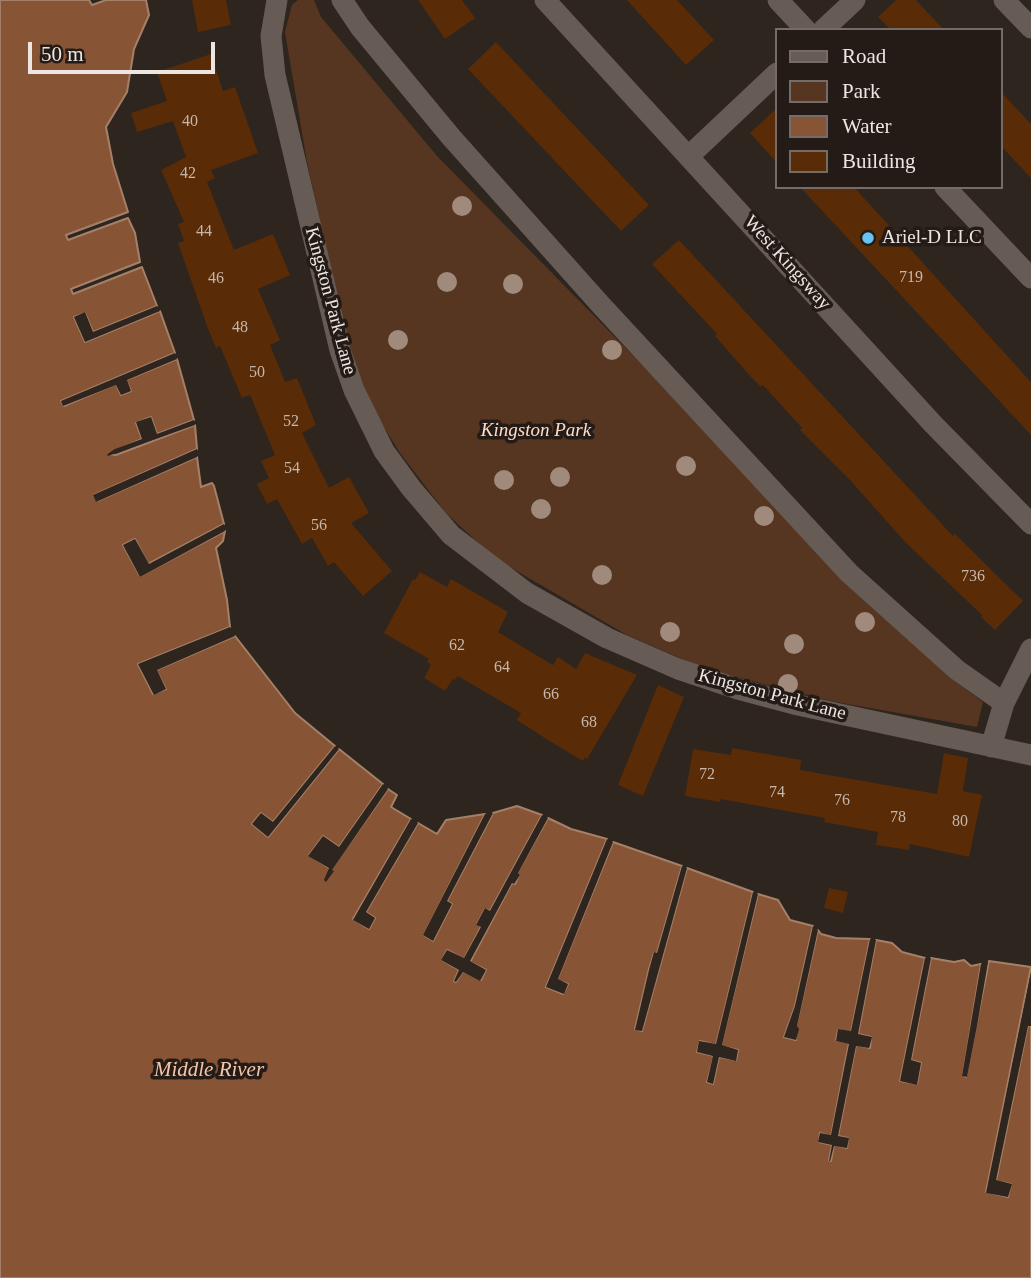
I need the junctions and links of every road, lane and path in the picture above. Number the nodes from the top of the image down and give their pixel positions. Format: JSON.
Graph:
{"nodes":[{"id":1,"x":277,"y":0,"type":"edge"},
{"id":2,"x":342,"y":0,"type":"edge"},
{"id":3,"x":545,"y":0,"type":"edge"},
{"id":4,"x":778,"y":0,"type":"edge"},
{"id":5,"x":855,"y":0,"type":"edge"},
{"id":6,"x":1004,"y":0,"type":"edge"},
{"id":7,"x":804,"y":28,"type":"edge"},
{"id":8,"x":825,"y":28,"type":"edge"},
{"id":9,"x":1031,"y":29,"type":"edge"},
{"id":10,"x":776,"y":74,"type":"edge"},
{"id":11,"x":689,"y":156,"type":"junction"},
{"id":12,"x":947,"y":189,"type":"edge"},
{"id":13,"x":1031,"y":278,"type":"edge"},
{"id":14,"x":1031,"y":524,"type":"edge"},
{"id":15,"x":1031,"y":649,"type":"edge"},
{"id":16,"x":1004,"y":703,"type":"junction"},
{"id":17,"x":991,"y":747,"type":"junction"},
{"id":18,"x":1031,"y":755,"type":"edge"}],
"edges":[{"from":1,"to":17,"type":"street","name":"Kingston Park Lane"},
{"from":2,"to":16,"type":"street"},
{"from":3,"to":11,"type":"street","name":"West Kingsway"},
{"from":4,"to":7,"type":"street"},
{"from":5,"to":8,"type":"street"},
{"from":6,"to":9,"type":"street"},
{"from":10,"to":11,"type":"street"},
{"from":11,"to":14,"type":"street","name":"West Kingsway"},
{"from":12,"to":13,"type":"street"},
{"from":15,"to":16,"type":"street"},
{"from":16,"to":17,"type":"street"},
{"from":17,"to":18,"type":"street","name":"Kingston Park Lane"}]}
